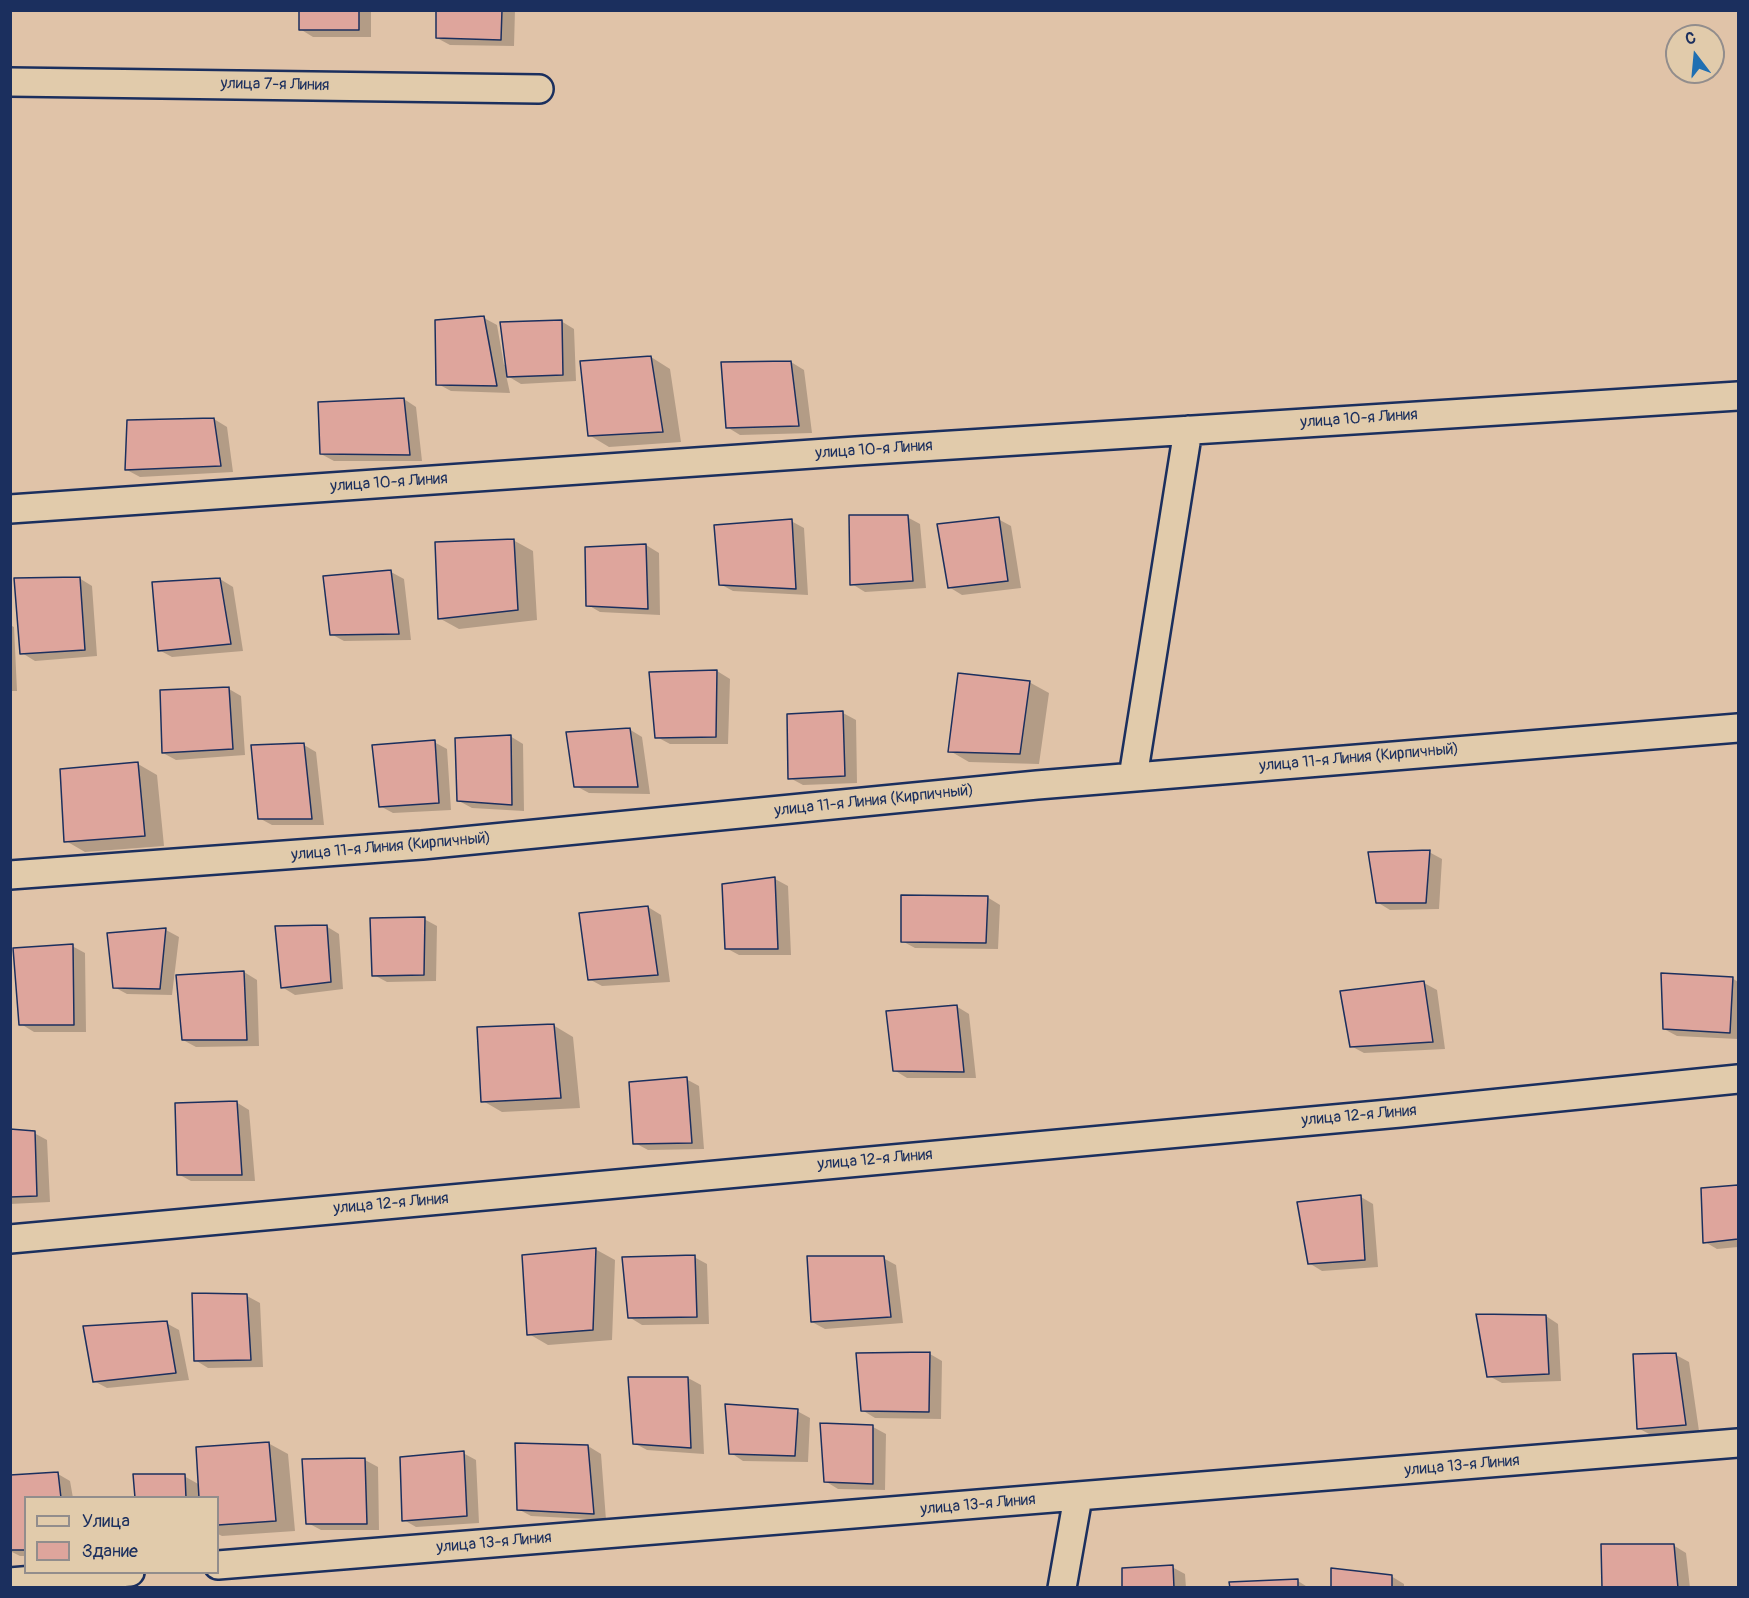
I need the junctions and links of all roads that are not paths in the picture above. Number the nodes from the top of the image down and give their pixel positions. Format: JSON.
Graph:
{"nodes":[{"id":1,"x":10,"y":82,"type":"edge"},
{"id":2,"x":539,"y":89,"type":"dead end"},
{"id":3,"x":1738,"y":396,"type":"edge"},
{"id":4,"x":1188,"y":430,"type":"junction"},
{"id":5,"x":10,"y":509,"type":"edge"},
{"id":6,"x":1738,"y":728,"type":"edge"},
{"id":7,"x":1133,"y":777,"type":"junction"},
{"id":8,"x":10,"y":874,"type":"edge"},
{"id":9,"x":1738,"y":1080,"type":"edge"},
{"id":10,"x":10,"y":1239,"type":"edge"},
{"id":11,"x":1738,"y":1443,"type":"edge"},
{"id":12,"x":1078,"y":1497,"type":"junction"},
{"id":13,"x":219,"y":1566,"type":"edge"},
{"id":14,"x":106,"y":1574,"type":"edge"},
{"id":15,"x":10,"y":1582,"type":"edge"},
{"id":16,"x":1062,"y":1587,"type":"edge"}],
"edges":[{"from":1,"to":2,"type":"street","name":"улица 7-я Линия"},
{"from":3,"to":4,"type":"street","name":"улица 10-я Линия"},
{"from":4,"to":5,"type":"street","name":"улица 10-я Линия"},
{"from":4,"to":7,"type":"street"},
{"from":6,"to":7,"type":"street","name":"улица 11-я Линия (Кирпичный)"},
{"from":7,"to":8,"type":"street","name":"улица 11-я Линия (Кирпичный)"},
{"from":9,"to":10,"type":"street","name":"улица 12-я Линия"},
{"from":11,"to":12,"type":"street","name":"улица 13-я Линия"},
{"from":12,"to":13,"type":"street","name":"улица 13-я Линия"},
{"from":12,"to":16,"type":"street"},
{"from":14,"to":15,"type":"street"}]}
